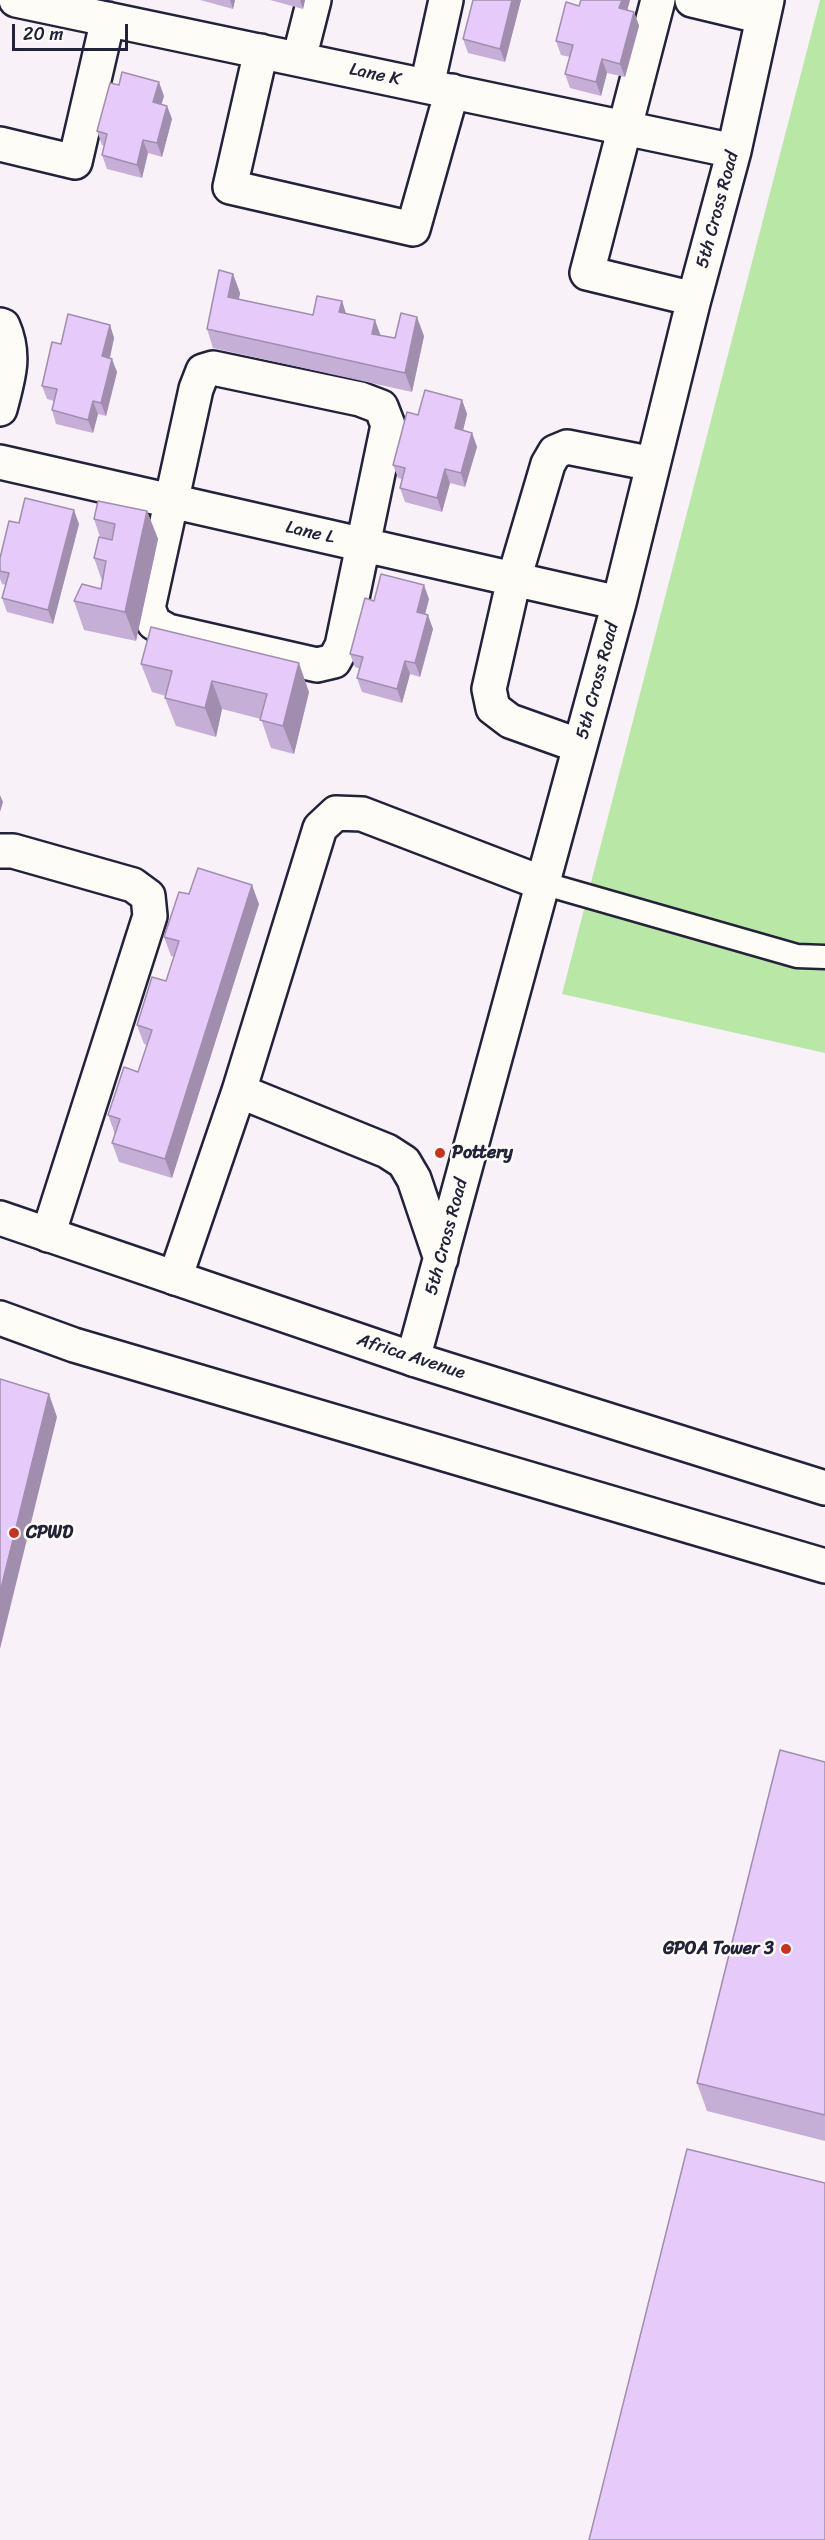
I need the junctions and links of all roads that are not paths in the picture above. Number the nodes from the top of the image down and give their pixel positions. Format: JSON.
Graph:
{"nodes":[{"id":1,"x":16,"y":0,"type":"edge"},
{"id":2,"x":314,"y":0,"type":"edge"},
{"id":3,"x":446,"y":0,"type":"edge"},
{"id":4,"x":658,"y":0,"type":"edge"},
{"id":5,"x":692,"y":0,"type":"edge"},
{"id":6,"x":765,"y":9,"type":"edge"},
{"id":7,"x":130,"y":15,"type":"edge"},
{"id":8,"x":261,"y":51,"type":"junction"},
{"id":9,"x":299,"y":59,"type":"junction"},
{"id":10,"x":440,"y":88,"type":"junction"},
{"id":11,"x":623,"y":128,"type":"junction"},
{"id":12,"x":0,"y":144,"type":"edge"},
{"id":13,"x":734,"y":151,"type":"junction"},
{"id":14,"x":694,"y":299,"type":"junction"},
{"id":15,"x":0,"y":325,"type":"edge"},
{"id":16,"x":0,"y":409,"type":"edge"},
{"id":17,"x":0,"y":462,"type":"edge"},
{"id":18,"x":653,"y":464,"type":"junction"},
{"id":19,"x":172,"y":502,"type":"junction"},
{"id":20,"x":364,"y":545,"type":"junction"},
{"id":21,"x":514,"y":579,"type":"junction"},
{"id":22,"x":619,"y":603,"type":"junction"},
{"id":23,"x":580,"y":746,"type":"junction"},
{"id":24,"x":0,"y":851,"type":"edge"},
{"id":25,"x":542,"y":883,"type":"junction"},
{"id":26,"x":825,"y":957,"type":"edge"},
{"id":27,"x":239,"y":1091,"type":"junction"},
{"id":28,"x":0,"y":1218,"type":"edge"},
{"id":29,"x":48,"y":1235,"type":"junction"},
{"id":30,"x":441,"y":1259,"type":"junction"},
{"id":31,"x":175,"y":1278,"type":"junction"},
{"id":32,"x":0,"y":1318,"type":"edge"},
{"id":33,"x":413,"y":1359,"type":"junction"},
{"id":34,"x":825,"y":1488,"type":"edge"},
{"id":35,"x":825,"y":1566,"type":"edge"}],
"edges":[{"from":1,"to":7,"type":"street","name":"Lane K"},
{"from":2,"to":9,"type":"street"},
{"from":3,"to":10,"type":"street"},
{"from":4,"to":11,"type":"street"},
{"from":5,"to":6,"type":"street"},
{"from":6,"to":13,"type":"street","name":"5th Cross Road"},
{"from":7,"to":8,"type":"street","name":"Lane K"},
{"from":7,"to":12,"type":"street"},
{"from":8,"to":9,"type":"street","name":"Lane K"},
{"from":8,"to":10,"type":"street"},
{"from":9,"to":10,"type":"street","name":"Lane K"},
{"from":10,"to":11,"type":"street","name":"Lane K"},
{"from":11,"to":13,"type":"street","name":"Lane K"},
{"from":11,"to":14,"type":"street"},
{"from":13,"to":14,"type":"street","name":"5th Cross Road"},
{"from":14,"to":18,"type":"street","name":"5th Cross Road"},
{"from":15,"to":16,"type":"street"},
{"from":17,"to":19,"type":"street","name":"Lane L"},
{"from":18,"to":21,"type":"street"},
{"from":18,"to":22,"type":"street","name":"5th Cross Road"},
{"from":19,"to":20,"type":"street","name":"Lane L"},
{"from":19,"to":20,"type":"street"},
{"from":19,"to":20,"type":"street"},
{"from":20,"to":21,"type":"street","name":"Lane L"},
{"from":21,"to":22,"type":"street","name":"Lane L"},
{"from":21,"to":23,"type":"street"},
{"from":22,"to":23,"type":"street","name":"5th Cross Road"},
{"from":23,"to":25,"type":"street","name":"5th Cross Road"},
{"from":24,"to":29,"type":"street"},
{"from":25,"to":26,"type":"lane"},
{"from":25,"to":27,"type":"street"},
{"from":25,"to":30,"type":"street","name":"5th Cross Road"},
{"from":27,"to":30,"type":"street"},
{"from":27,"to":31,"type":"street"},
{"from":28,"to":29,"type":"street","name":"Africa Avenue"},
{"from":29,"to":31,"type":"street","name":"Africa Avenue"},
{"from":30,"to":33,"type":"street","name":"5th Cross Road"},
{"from":31,"to":33,"type":"street","name":"Africa Avenue"},
{"from":32,"to":35,"type":"street"},
{"from":33,"to":34,"type":"street","name":"Africa Avenue"}]}
